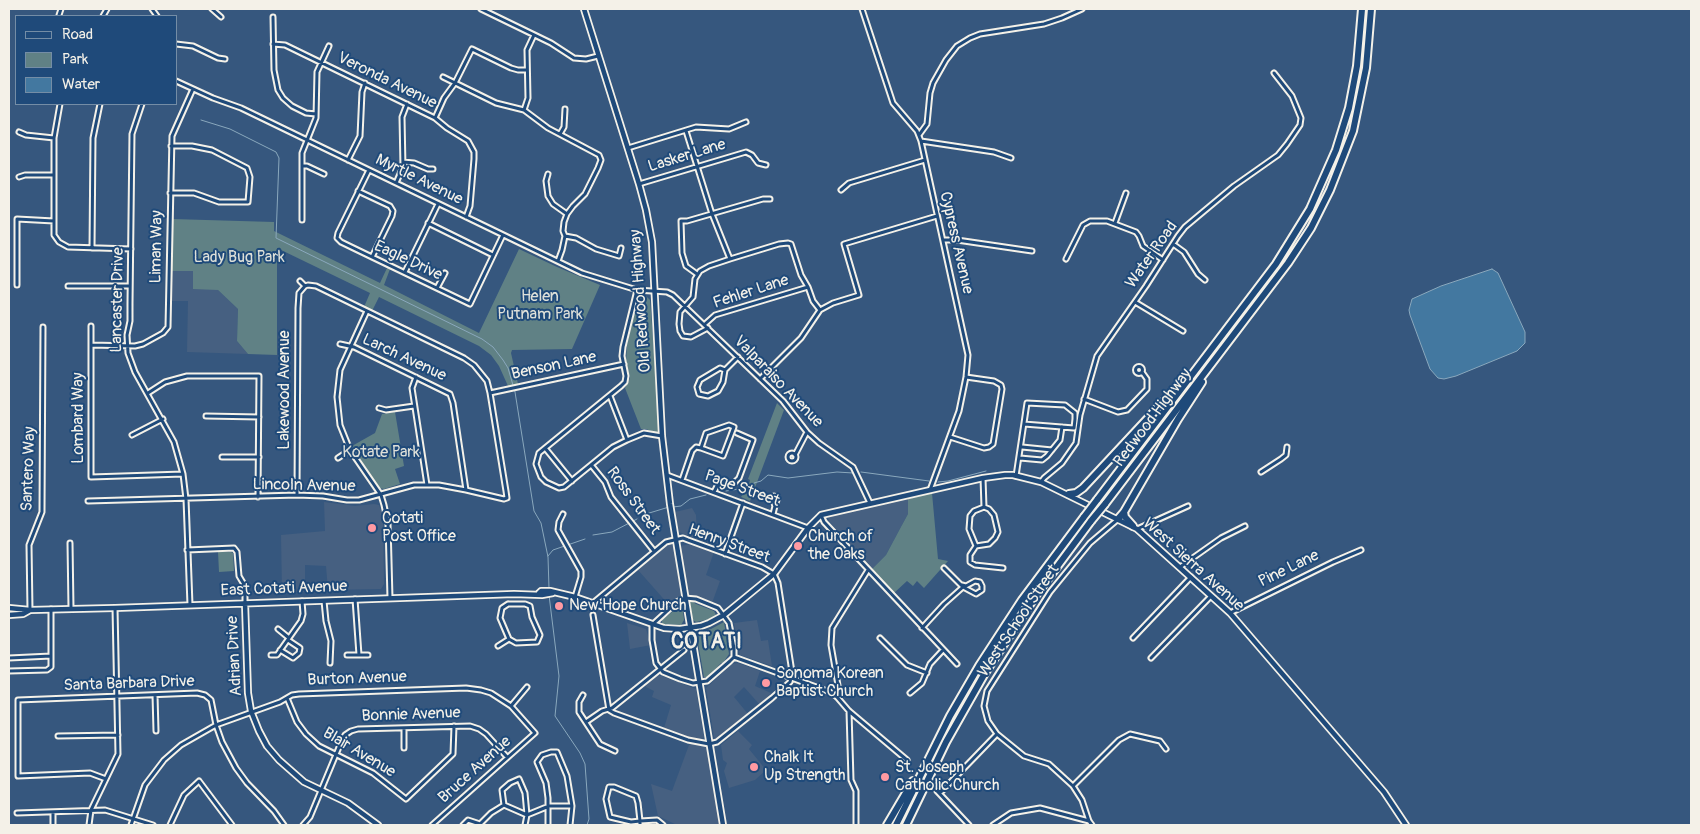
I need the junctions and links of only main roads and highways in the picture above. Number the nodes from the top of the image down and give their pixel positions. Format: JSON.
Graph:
{"nodes":[{"id":1,"x":584,"y":9,"type":"edge"},
{"id":2,"x":1362,"y":9,"type":"edge"},
{"id":3,"x":1372,"y":9,"type":"edge"},
{"id":4,"x":1219,"y":353,"type":"junction"},
{"id":5,"x":1194,"y":371,"type":"junction"},
{"id":6,"x":1083,"y":488,"type":"junction"},
{"id":7,"x":1069,"y":494,"type":"junction"},
{"id":8,"x":1079,"y":499,"type":"junction"},
{"id":9,"x":1124,"y":512,"type":"junction"},
{"id":10,"x":1118,"y":519,"type":"junction"},
{"id":11,"x":1135,"y":528,"type":"junction"},
{"id":12,"x":245,"y":603,"type":"junction"},
{"id":13,"x":9,"y":608,"type":"edge"},
{"id":14,"x":30,"y":610,"type":"junction"},
{"id":15,"x":9,"y":614,"type":"edge"},
{"id":16,"x":690,"y":629,"type":"junction"},
{"id":17,"x":922,"y":771,"type":"junction"},
{"id":18,"x":378,"y":825,"type":"edge"},
{"id":19,"x":723,"y":825,"type":"edge"},
{"id":20,"x":888,"y":825,"type":"edge"},
{"id":21,"x":896,"y":825,"type":"edge"},
{"id":22,"x":907,"y":825,"type":"edge"},
{"id":23,"x":1406,"y":825,"type":"edge"}],
"edges":[{"from":1,"to":16,"type":"main road","name":"Old Redwood Highway"},
{"from":2,"to":5,"type":"highway","name":"Redwood Highway"},
{"from":3,"to":4,"type":"highway","name":"Redwood Highway"},
{"from":4,"to":9,"type":"highway"},
{"from":4,"to":22,"type":"highway","name":"Redwood Highway","bridge":true},
{"from":5,"to":6,"type":"highway"},
{"from":5,"to":17,"type":"highway","name":"Redwood Highway","bridge":true},
{"from":6,"to":7,"type":"highway"},
{"from":6,"to":8,"type":"highway"},
{"from":7,"to":8,"type":"main road","name":"West Sierra Avenue"},
{"from":7,"to":16,"type":"main road","name":"West Sierra Avenue"},
{"from":8,"to":10,"type":"main road","name":"West Sierra Avenue"},
{"from":9,"to":10,"type":"highway"},
{"from":9,"to":11,"type":"highway"},
{"from":10,"to":11,"type":"main road","name":"West Sierra Avenue"},
{"from":11,"to":23,"type":"main road","name":"West Sierra Avenue"},
{"from":12,"to":14,"type":"main road","name":"East Cotati Avenue"},
{"from":12,"to":16,"type":"main road","name":"East Cotati Avenue"},
{"from":12,"to":18,"type":"main road","name":"Adrian Drive"},
{"from":13,"to":14,"type":"main road","name":"East Cotati Avenue"},
{"from":14,"to":15,"type":"main road","name":"East Cotati Avenue"},
{"from":16,"to":19,"type":"main road","name":"Old Redwood Highway"},
{"from":17,"to":20,"type":"highway"},
{"from":17,"to":21,"type":"highway","name":"Redwood Highway"}]}
